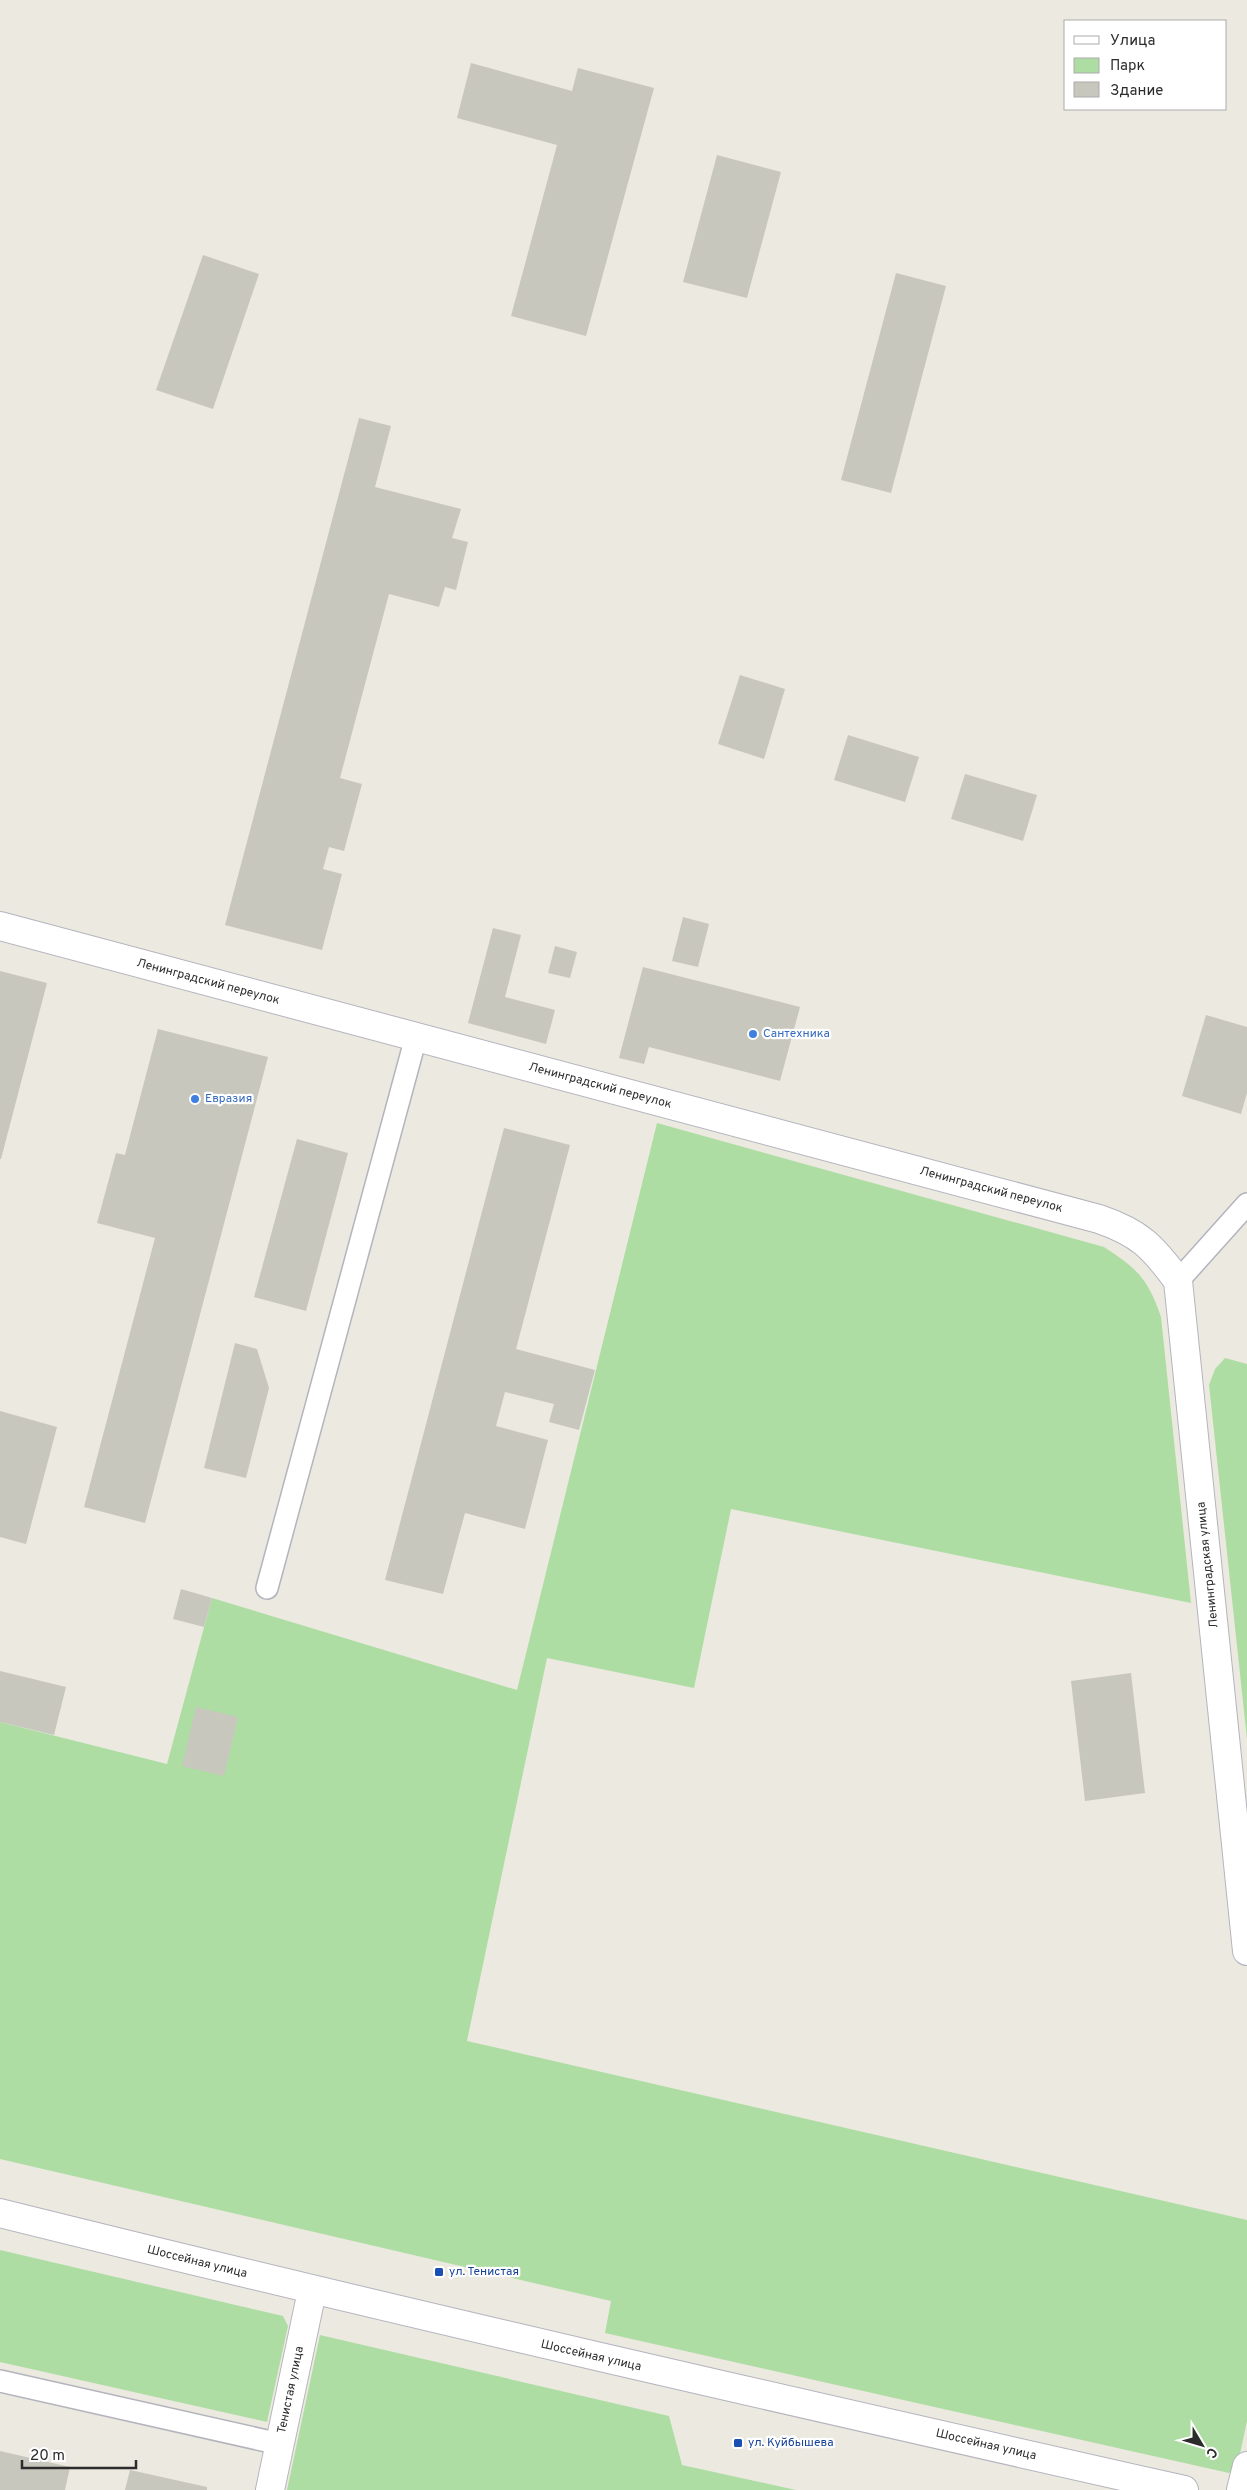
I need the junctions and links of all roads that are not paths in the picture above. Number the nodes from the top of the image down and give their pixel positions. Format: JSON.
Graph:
{"nodes":[{"id":1,"x":0,"y":926,"type":"edge"},
{"id":2,"x":416,"y":1037,"type":"junction"},
{"id":3,"x":1247,"y":1204,"type":"edge"},
{"id":4,"x":1178,"y":1281,"type":"junction"},
{"id":5,"x":267,"y":1588,"type":"dead end"},
{"id":6,"x":1247,"y":1951,"type":"edge"},
{"id":7,"x":0,"y":2213,"type":"edge"},
{"id":8,"x":312,"y":2291,"type":"junction"},
{"id":9,"x":0,"y":2381,"type":"edge"},
{"id":10,"x":280,"y":2444,"type":"junction"},
{"id":11,"x":1247,"y":2466,"type":"edge"},
{"id":12,"x":270,"y":2490,"type":"edge"},
{"id":13,"x":1184,"y":2490,"type":"edge"},
{"id":14,"x":1241,"y":2490,"type":"edge"}],
"edges":[{"from":1,"to":2,"type":"street","name":"Ленинградский переулок"},
{"from":2,"to":4,"type":"street","name":"Ленинградский переулок"},
{"from":2,"to":5,"type":"lane"},
{"from":3,"to":4,"type":"lane"},
{"from":4,"to":6,"type":"street","name":"Ленинградская улица"},
{"from":7,"to":8,"type":"street","name":"Шоссейная улица"},
{"from":8,"to":10,"type":"street","name":"Тенистая улица"},
{"from":8,"to":13,"type":"street","name":"Шоссейная улица"},
{"from":9,"to":10,"type":"lane"},
{"from":10,"to":12,"type":"street","name":"Тенистая улица"},
{"from":11,"to":14,"type":"street"}]}
